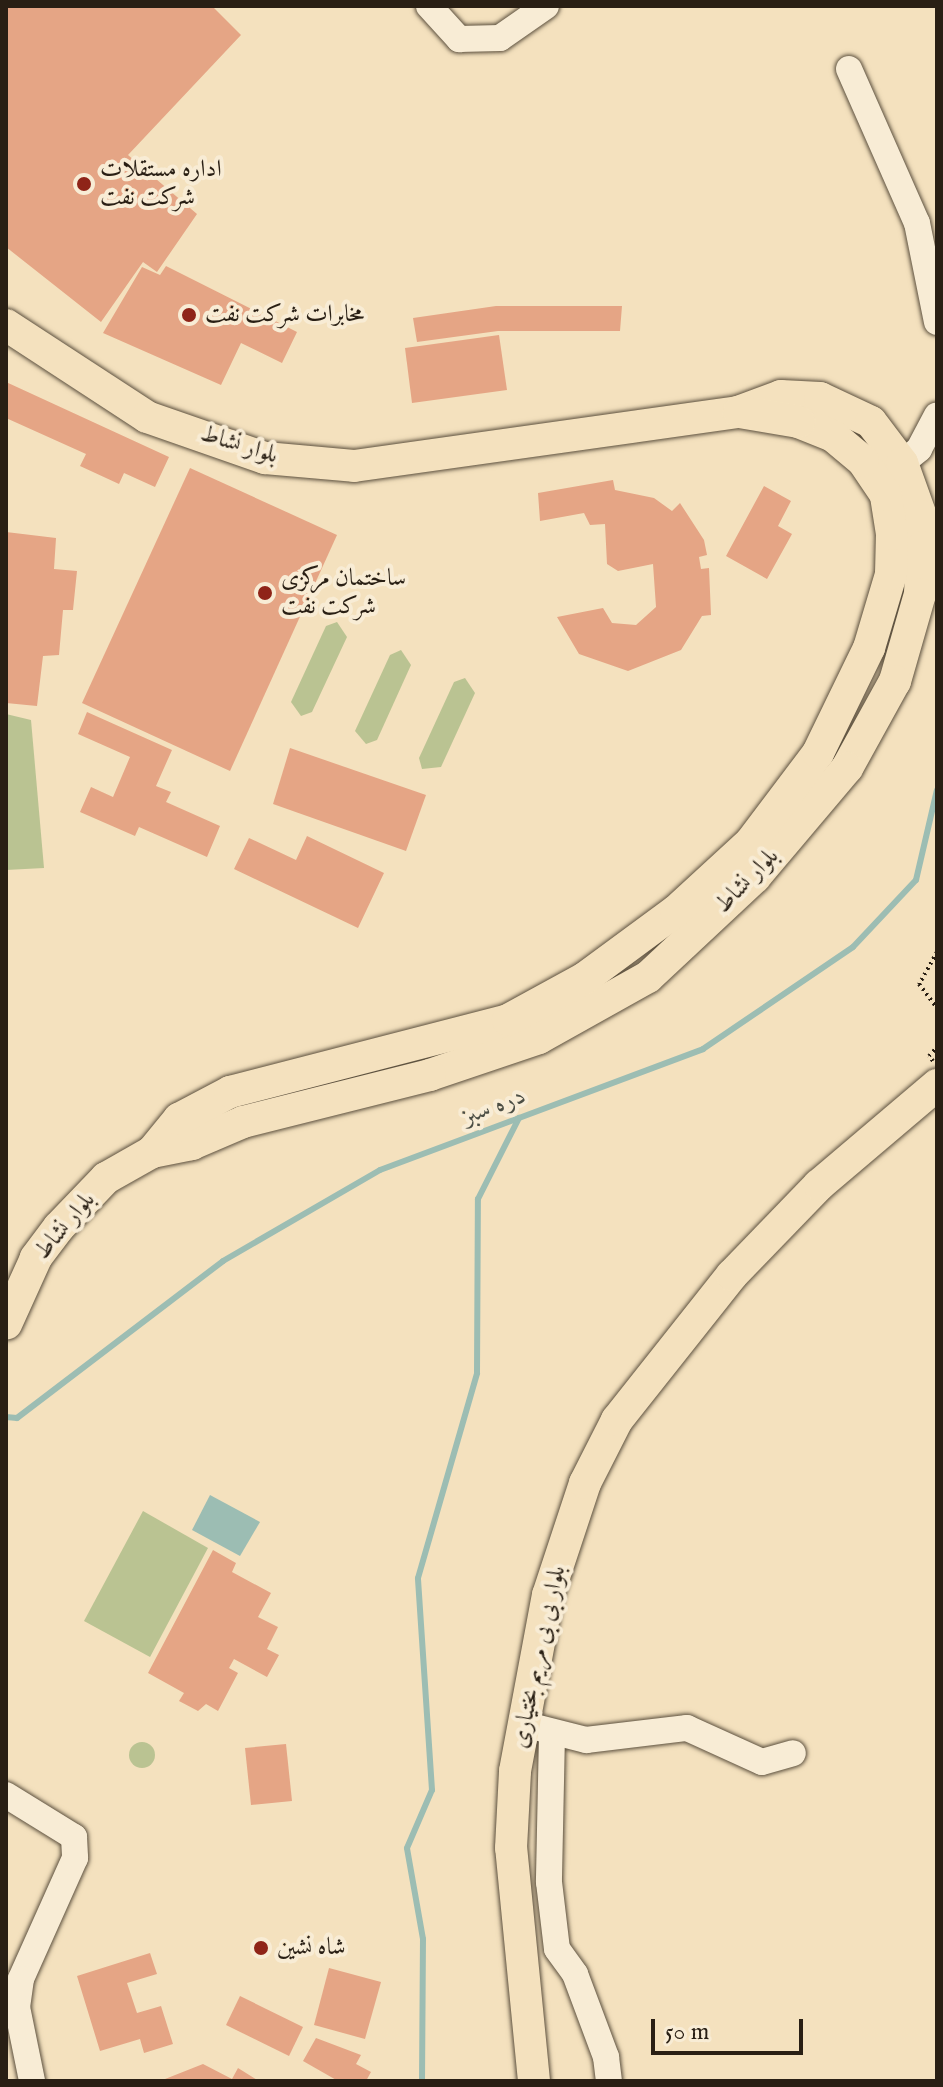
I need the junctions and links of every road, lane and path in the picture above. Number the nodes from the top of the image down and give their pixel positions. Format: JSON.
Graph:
{"nodes":[{"id":1,"x":429,"y":6,"type":"edge"},
{"id":2,"x":546,"y":6,"type":"edge"},
{"id":3,"x":849,"y":69,"type":"dead end"},
{"id":4,"x":937,"y":322,"type":"edge"},
{"id":5,"x":6,"y":325,"type":"edge"},
{"id":6,"x":738,"y":412,"type":"junction"},
{"id":7,"x":937,"y":415,"type":"edge"},
{"id":8,"x":902,"y":463,"type":"junction"},
{"id":9,"x":937,"y":952,"type":"edge"},
{"id":10,"x":937,"y":1008,"type":"edge"},
{"id":11,"x":937,"y":1047,"type":"edge"},
{"id":12,"x":937,"y":1066,"type":"edge"},
{"id":13,"x":937,"y":1085,"type":"edge"},
{"id":14,"x":152,"y":1152,"type":"junction"},
{"id":15,"x":6,"y":1324,"type":"edge"},
{"id":16,"x":522,"y":1719,"type":"junction"},
{"id":17,"x":552,"y":1734,"type":"junction"},
{"id":18,"x":793,"y":1753,"type":"dead end"},
{"id":19,"x":6,"y":1795,"type":"edge"},
{"id":20,"x":32,"y":2081,"type":"edge"},
{"id":21,"x":534,"y":2081,"type":"edge"},
{"id":22,"x":609,"y":2081,"type":"edge"}],
"edges":[{"from":1,"to":2,"type":"street"},
{"from":3,"to":4,"type":"street"},
{"from":5,"to":6,"type":"main road","name":"بلوار نشاط"},
{"from":6,"to":8,"type":"main road","name":"بلوار نشاط"},
{"from":6,"to":14,"type":"main road","name":"بلوار نشاط"},
{"from":7,"to":8,"type":"street"},
{"from":8,"to":14,"type":"main road","name":"بلوار نشاط"},
{"from":9,"to":10,"type":"path"},
{"from":11,"to":12,"type":"path"},
{"from":13,"to":16,"type":"main road","name":"بلوار بی بی مریم بختیاری"},
{"from":14,"to":15,"type":"main road","name":"بلوار نشاط"},
{"from":16,"to":17,"type":"street"},
{"from":16,"to":21,"type":"main road","name":"بلوار بی بی مریم بختیاری"},
{"from":17,"to":18,"type":"street"},
{"from":17,"to":22,"type":"street"},
{"from":19,"to":20,"type":"street"}]}
